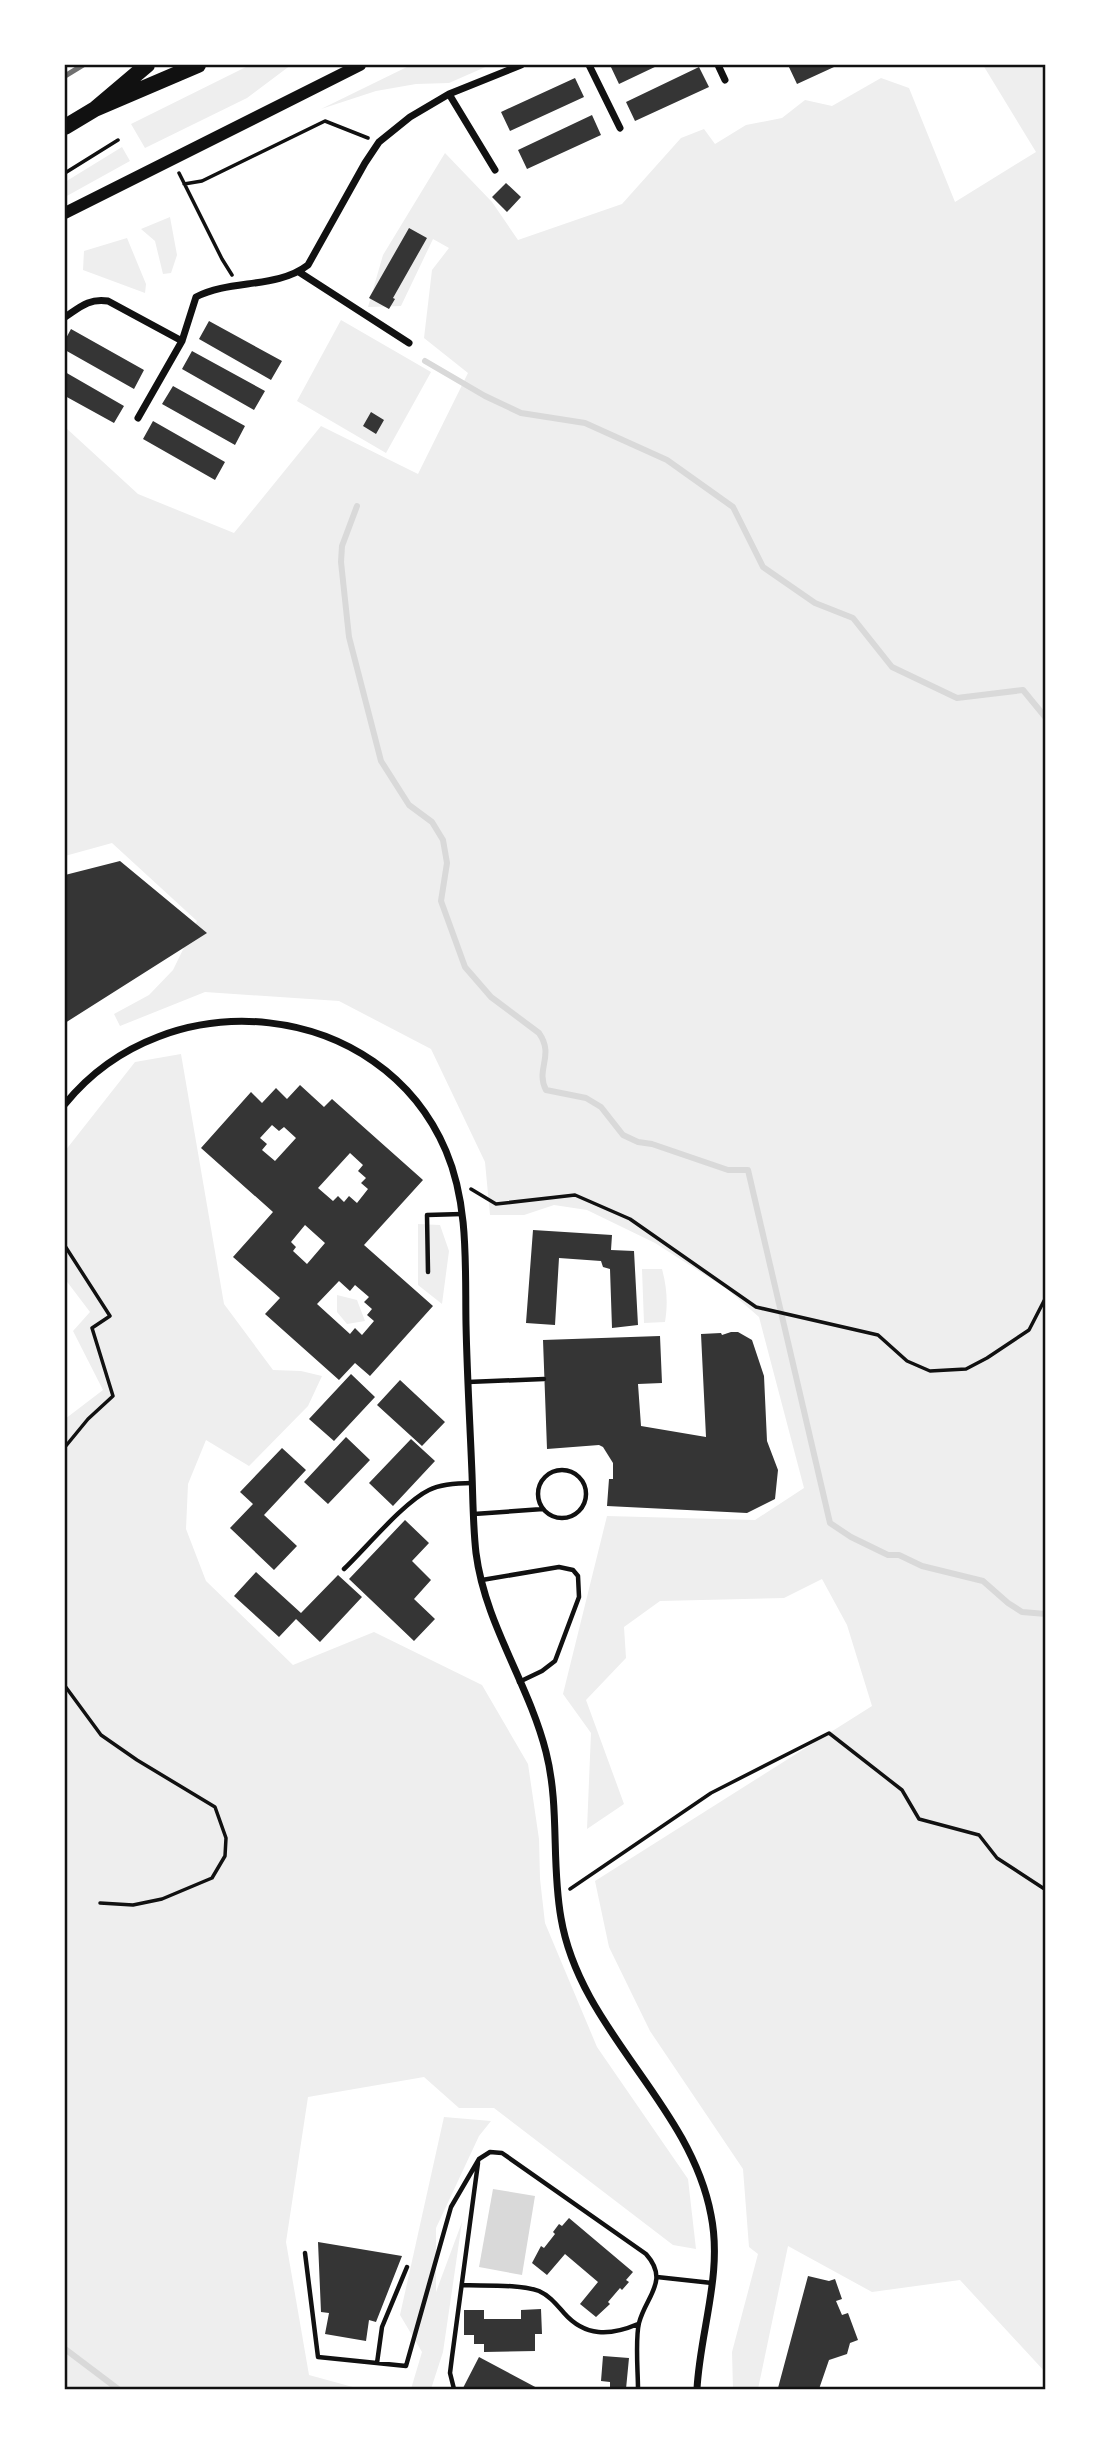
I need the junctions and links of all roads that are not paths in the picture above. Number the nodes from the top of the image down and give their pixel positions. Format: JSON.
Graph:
{"nodes":[{"id":1,"x":147,"y":65,"type":"edge"},
{"id":2,"x":198,"y":65,"type":"edge"},
{"id":3,"x":360,"y":65,"type":"edge"},
{"id":4,"x":521,"y":65,"type":"edge"},
{"id":5,"x":589,"y":65,"type":"edge"},
{"id":6,"x":718,"y":65,"type":"edge"},
{"id":7,"x":725,"y":80,"type":"dead end"},
{"id":8,"x":449,"y":94,"type":"junction"},
{"id":9,"x":95,"y":109,"type":"junction"},
{"id":10,"x":65,"y":128,"type":"edge"},
{"id":11,"x":620,"y":128,"type":"dead end"},
{"id":12,"x":495,"y":170,"type":"dead end"},
{"id":13,"x":65,"y":213,"type":"edge"},
{"id":14,"x":299,"y":272,"type":"junction"},
{"id":15,"x":65,"y":317,"type":"edge"},
{"id":16,"x":182,"y":341,"type":"junction"},
{"id":17,"x":409,"y":343,"type":"dead end"},
{"id":18,"x":138,"y":418,"type":"dead end"},
{"id":19,"x":65,"y":1104,"type":"edge"},
{"id":20,"x":463,"y":1214,"type":"junction"},
{"id":21,"x":428,"y":1272,"type":"dead end"},
{"id":22,"x":544,"y":1379,"type":"dead end"},
{"id":23,"x":467,"y":1382,"type":"junction"},
{"id":24,"x":472,"y":1483,"type":"junction"},
{"id":25,"x":543,"y":1509,"type":"junction"},
{"id":26,"x":473,"y":1514,"type":"junction"},
{"id":27,"x":344,"y":1569,"type":"dead end"},
{"id":28,"x":482,"y":1580,"type":"junction"},
{"id":29,"x":519,"y":1682,"type":"junction"},
{"id":30,"x":479,"y":2159,"type":"junction"},
{"id":31,"x":305,"y":2253,"type":"dead end"},
{"id":32,"x":407,"y":2267,"type":"dead end"},
{"id":33,"x":657,"y":2277,"type":"junction"},
{"id":34,"x":713,"y":2283,"type":"junction"},
{"id":35,"x":461,"y":2285,"type":"junction"},
{"id":36,"x":638,"y":2324,"type":"junction"},
{"id":37,"x":377,"y":2363,"type":"junction"},
{"id":38,"x":454,"y":2389,"type":"edge"},
{"id":39,"x":638,"y":2389,"type":"edge"},
{"id":40,"x":697,"y":2389,"type":"edge"}],
"edges":[{"from":1,"to":9,"type":"highway"},
{"from":2,"to":9,"type":"highway"},
{"from":3,"to":13,"type":"main road"},
{"from":4,"to":8,"type":"street"},
{"from":5,"to":11,"type":"street"},
{"from":6,"to":7,"type":"street"},
{"from":8,"to":12,"type":"street"},
{"from":8,"to":14,"type":"street"},
{"from":9,"to":10,"type":"highway"},
{"from":14,"to":16,"type":"street"},
{"from":14,"to":17,"type":"street"},
{"from":15,"to":16,"type":"street"},
{"from":16,"to":18,"type":"street"},
{"from":19,"to":20,"type":"street"},
{"from":20,"to":21,"type":"lane"},
{"from":20,"to":23,"type":"street"},
{"from":22,"to":23,"type":"lane"},
{"from":23,"to":24,"type":"street"},
{"from":24,"to":26,"type":"street"},
{"from":24,"to":27,"type":"lane"},
{"from":25,"to":25,"type":"lane"},
{"from":25,"to":26,"type":"lane"},
{"from":26,"to":28,"type":"street"},
{"from":28,"to":29,"type":"street"},
{"from":28,"to":29,"type":"lane"},
{"from":29,"to":34,"type":"street"},
{"from":30,"to":33,"type":"lane"},
{"from":30,"to":35,"type":"lane"},
{"from":30,"to":37,"type":"lane"},
{"from":31,"to":37,"type":"lane"},
{"from":32,"to":37,"type":"lane"},
{"from":33,"to":34,"type":"lane"},
{"from":33,"to":36,"type":"lane"},
{"from":34,"to":40,"type":"street"},
{"from":35,"to":36,"type":"lane"},
{"from":35,"to":38,"type":"lane"},
{"from":36,"to":39,"type":"lane"}]}
